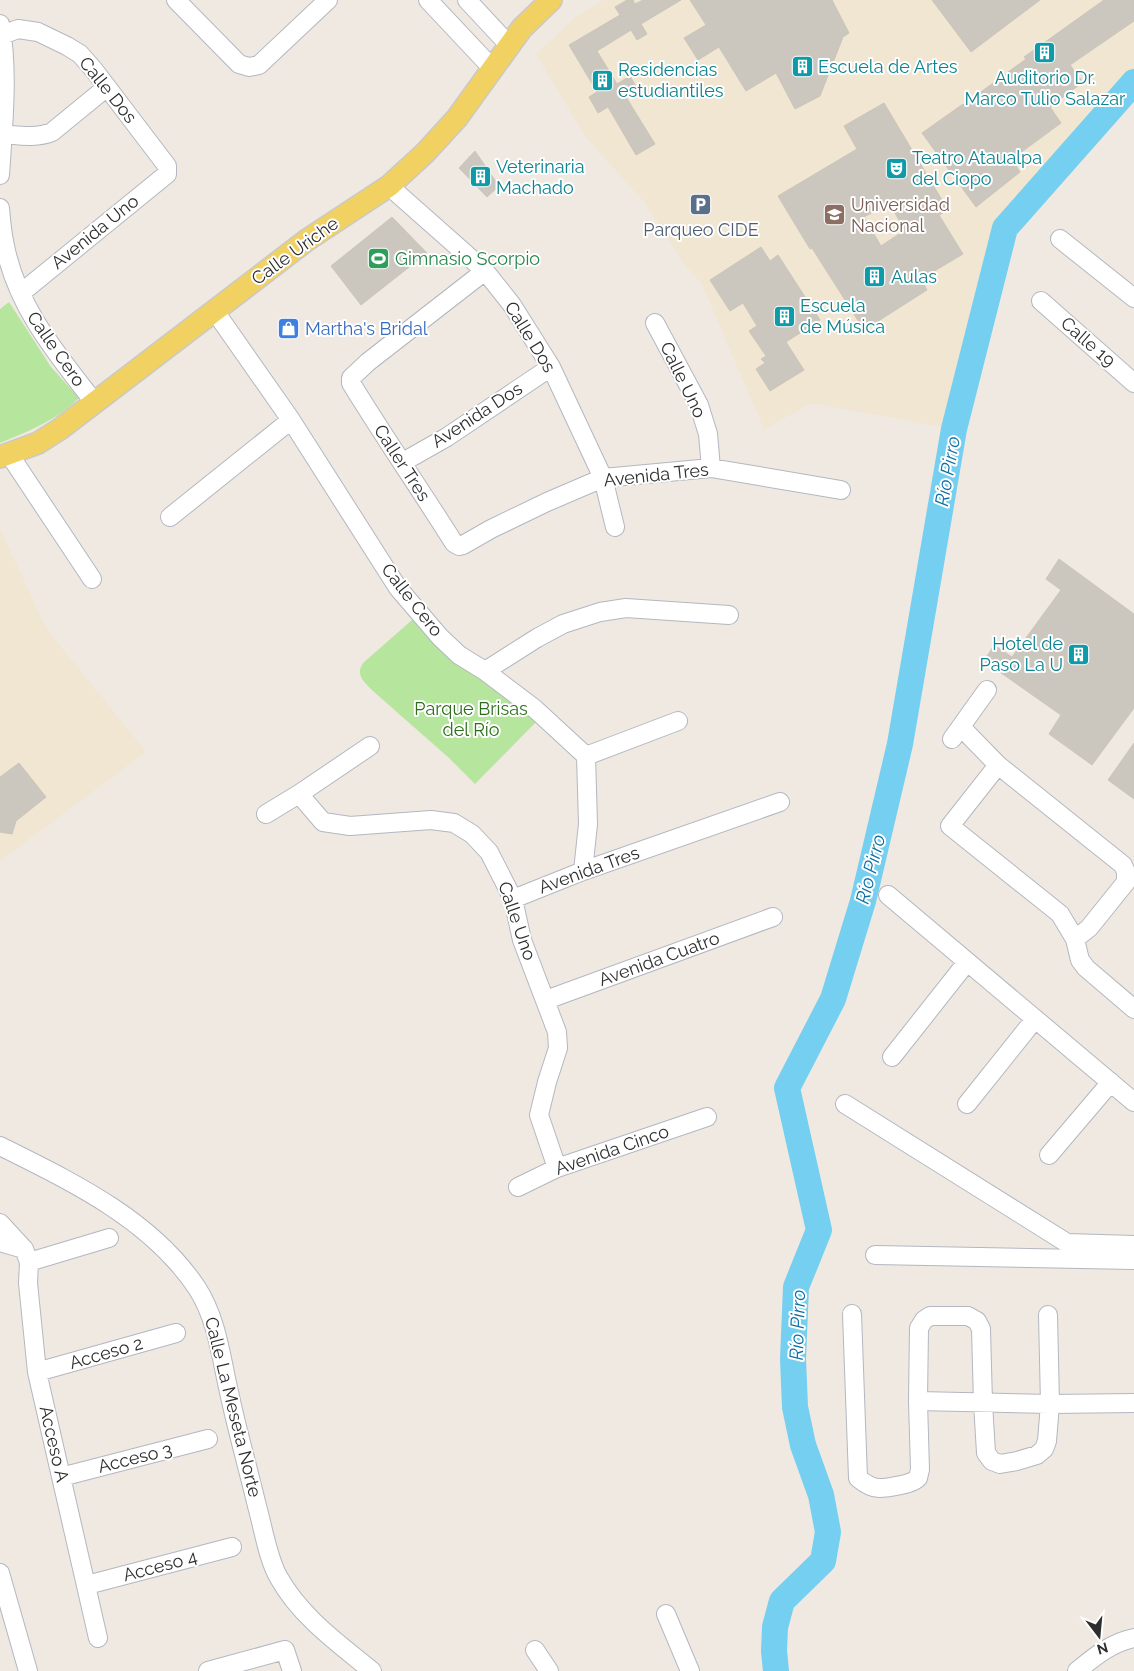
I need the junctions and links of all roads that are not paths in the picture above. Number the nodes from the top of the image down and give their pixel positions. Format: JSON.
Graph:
{"nodes":[{"id":1,"x":176,"y":0,"type":"edge"},
{"id":2,"x":328,"y":0,"type":"edge"},
{"id":3,"x":428,"y":0,"type":"edge"},
{"id":4,"x":467,"y":0,"type":"edge"},
{"id":5,"x":551,"y":0,"type":"edge"},
{"id":6,"x":1,"y":30,"type":"edge"},
{"id":7,"x":509,"y":45,"type":"junction"},
{"id":8,"x":492,"y":68,"type":"junction"},
{"id":9,"x":106,"y":86,"type":"junction"},
{"id":10,"x":1,"y":134,"type":"edge"},
{"id":11,"x":168,"y":170,"type":"joint"},
{"id":12,"x":0,"y":175,"type":"edge"},
{"id":13,"x":389,"y":186,"type":"junction"},
{"id":14,"x":0,"y":208,"type":"edge"},
{"id":15,"x":1060,"y":239,"type":"dead end"},
{"id":16,"x":484,"y":271,"type":"junction"},
{"id":17,"x":21,"y":294,"type":"junction"},
{"id":18,"x":1134,"y":298,"type":"edge"},
{"id":19,"x":1041,"y":301,"type":"dead end"},
{"id":20,"x":214,"y":310,"type":"junction"},
{"id":21,"x":655,"y":323,"type":"dead end"},
{"id":22,"x":550,"y":367,"type":"junction"},
{"id":23,"x":1134,"y":383,"type":"edge"},
{"id":24,"x":94,"y":402,"type":"junction"},
{"id":25,"x":291,"y":420,"type":"junction"},
{"id":26,"x":5,"y":455,"type":"edge"},
{"id":27,"x":403,"y":462,"type":"junction"},
{"id":28,"x":711,"y":468,"type":"junction"},
{"id":29,"x":603,"y":478,"type":"junction"},
{"id":30,"x":841,"y":490,"type":"dead end"},
{"id":31,"x":170,"y":517,"type":"dead end"},
{"id":32,"x":616,"y":526,"type":"dead end"},
{"id":33,"x":454,"y":543,"type":"joint"},
{"id":34,"x":92,"y":579,"type":"dead end"},
{"id":35,"x":729,"y":615,"type":"dead end"},
{"id":36,"x":485,"y":671,"type":"junction"},
{"id":37,"x":987,"y":690,"type":"dead end"},
{"id":38,"x":678,"y":721,"type":"dead end"},
{"id":39,"x":370,"y":746,"type":"dead end"},
{"id":40,"x":586,"y":756,"type":"junction"},
{"id":41,"x":998,"y":765,"type":"junction"},
{"id":42,"x":299,"y":794,"type":"junction"},
{"id":43,"x":780,"y":802,"type":"dead end"},
{"id":44,"x":266,"y":814,"type":"dead end"},
{"id":45,"x":583,"y":871,"type":"junction"},
{"id":46,"x":888,"y":895,"type":"dead end"},
{"id":47,"x":513,"y":899,"type":"junction"},
{"id":48,"x":773,"y":917,"type":"dead end"},
{"id":49,"x":1075,"y":939,"type":"junction"},
{"id":50,"x":967,"y":962,"type":"junction"},
{"id":51,"x":546,"y":1000,"type":"junction"},
{"id":52,"x":1134,"y":1009,"type":"edge"},
{"id":53,"x":1036,"y":1019,"type":"junction"},
{"id":54,"x":892,"y":1057,"type":"dead end"},
{"id":55,"x":1111,"y":1082,"type":"junction"},
{"id":56,"x":1134,"y":1102,"type":"edge"},
{"id":57,"x":845,"y":1104,"type":"dead end"},
{"id":58,"x":967,"y":1104,"type":"dead end"},
{"id":59,"x":707,"y":1117,"type":"dead end"},
{"id":60,"x":0,"y":1146,"type":"edge"},
{"id":61,"x":1049,"y":1155,"type":"dead end"},
{"id":62,"x":557,"y":1168,"type":"junction"},
{"id":63,"x":518,"y":1187,"type":"dead end"},
{"id":64,"x":0,"y":1223,"type":"edge"},
{"id":65,"x":109,"y":1238,"type":"dead end"},
{"id":66,"x":0,"y":1242,"type":"edge"},
{"id":67,"x":1134,"y":1245,"type":"edge"},
{"id":68,"x":1066,"y":1250,"type":"junction"},
{"id":69,"x":27,"y":1255,"type":"junction"},
{"id":70,"x":875,"y":1255,"type":"dead end"},
{"id":71,"x":1134,"y":1260,"type":"edge"},
{"id":72,"x":852,"y":1314,"type":"dead end"},
{"id":73,"x":1048,"y":1314,"type":"dead end"},
{"id":74,"x":176,"y":1333,"type":"dead end"},
{"id":75,"x":37,"y":1372,"type":"junction"},
{"id":76,"x":918,"y":1402,"type":"junction"},
{"id":77,"x":983,"y":1403,"type":"junction"},
{"id":78,"x":1134,"y":1403,"type":"edge"},
{"id":79,"x":1050,"y":1404,"type":"junction"},
{"id":80,"x":208,"y":1439,"type":"dead end"},
{"id":81,"x":62,"y":1477,"type":"junction"},
{"id":82,"x":232,"y":1547,"type":"dead end"},
{"id":83,"x":0,"y":1573,"type":"edge"},
{"id":84,"x":87,"y":1585,"type":"junction"},
{"id":85,"x":666,"y":1614,"type":"dead end"},
{"id":86,"x":98,"y":1638,"type":"dead end"},
{"id":87,"x":1134,"y":1638,"type":"edge"},
{"id":88,"x":535,"y":1650,"type":"dead end"},
{"id":89,"x":28,"y":1671,"type":"edge"},
{"id":90,"x":208,"y":1671,"type":"edge"},
{"id":91,"x":292,"y":1671,"type":"edge"},
{"id":92,"x":372,"y":1671,"type":"edge"},
{"id":93,"x":549,"y":1671,"type":"edge"},
{"id":94,"x":690,"y":1671,"type":"edge"},
{"id":95,"x":1077,"y":1671,"type":"edge"}],
"edges":[{"from":1,"to":2,"type":"street"},
{"from":3,"to":8,"type":"street"},
{"from":4,"to":7,"type":"street"},
{"from":5,"to":7,"type":"main road","name":"Calle Uriche"},
{"from":6,"to":9,"type":"street","name":"Calle Dos"},
{"from":6,"to":10,"type":"street"},
{"from":7,"to":8,"type":"main road","name":"Calle Uriche"},
{"from":8,"to":13,"type":"main road","name":"Calle Uriche"},
{"from":9,"to":10,"type":"street"},
{"from":9,"to":11,"type":"street","name":"Calle Dos"},
{"from":10,"to":12,"type":"street"},
{"from":11,"to":17,"type":"street","name":"Avenida Uno"},
{"from":13,"to":16,"type":"street","name":"Calle Dos"},
{"from":13,"to":20,"type":"main road","name":"Calle Uriche"},
{"from":14,"to":17,"type":"street","name":"Calle Cero"},
{"from":15,"to":18,"type":"street"},
{"from":16,"to":22,"type":"street","name":"Calle Dos"},
{"from":16,"to":27,"type":"street","name":"Caller Tres"},
{"from":17,"to":24,"type":"street","name":"Calle Cero"},
{"from":19,"to":23,"type":"street","name":"Calle 19"},
{"from":20,"to":24,"type":"main road","name":"Calle Uriche"},
{"from":20,"to":25,"type":"street","name":"Calle Cero"},
{"from":21,"to":28,"type":"street","name":"Calle Uno"},
{"from":22,"to":27,"type":"street","name":"Avenida Dos"},
{"from":22,"to":29,"type":"street","name":"Calle Dos"},
{"from":24,"to":26,"type":"main road","name":"Calle Uriche"},
{"from":25,"to":31,"type":"street"},
{"from":25,"to":36,"type":"street","name":"Calle Cero"},
{"from":26,"to":34,"type":"street"},
{"from":27,"to":33,"type":"street","name":"Caller Tres"},
{"from":28,"to":29,"type":"street","name":"Avenida Tres"},
{"from":28,"to":30,"type":"street","name":"Avenida Tres"},
{"from":29,"to":32,"type":"street","name":"Calle Dos"},
{"from":29,"to":33,"type":"street","name":"Avenida Tres"},
{"from":35,"to":36,"type":"street"},
{"from":36,"to":40,"type":"street","name":"Calle Cero"},
{"from":37,"to":41,"type":"street"},
{"from":38,"to":40,"type":"street"},
{"from":39,"to":42,"type":"street"},
{"from":40,"to":45,"type":"street"},
{"from":41,"to":49,"type":"street"},
{"from":41,"to":49,"type":"street"},
{"from":42,"to":44,"type":"street"},
{"from":42,"to":47,"type":"street","name":"Calle Uno"},
{"from":43,"to":45,"type":"street","name":"Avenida Tres"},
{"from":45,"to":47,"type":"street","name":"Avenida Tres"},
{"from":46,"to":50,"type":"street"},
{"from":47,"to":51,"type":"street","name":"Calle Uno"},
{"from":48,"to":51,"type":"street","name":"Avenida Cuatro"},
{"from":49,"to":52,"type":"street"},
{"from":50,"to":53,"type":"street"},
{"from":50,"to":54,"type":"street"},
{"from":51,"to":62,"type":"street","name":"Calle Uno"},
{"from":53,"to":55,"type":"street"},
{"from":53,"to":58,"type":"street"},
{"from":55,"to":56,"type":"street"},
{"from":55,"to":61,"type":"street"},
{"from":57,"to":68,"type":"street"},
{"from":59,"to":62,"type":"street","name":"Avenida Cinco"},
{"from":60,"to":92,"type":"street","name":"Calle La Meseta Norte"},
{"from":62,"to":63,"type":"street","name":"Avenida Cinco"},
{"from":64,"to":69,"type":"street"},
{"from":65,"to":69,"type":"street"},
{"from":66,"to":69,"type":"street"},
{"from":67,"to":68,"type":"street"},
{"from":68,"to":70,"type":"street"},
{"from":68,"to":71,"type":"street"},
{"from":69,"to":75,"type":"street","name":"Acceso A"},
{"from":72,"to":76,"type":"street"},
{"from":73,"to":79,"type":"street"},
{"from":74,"to":75,"type":"street","name":"Acceso 2"},
{"from":75,"to":81,"type":"street","name":"Acceso A"},
{"from":76,"to":77,"type":"street"},
{"from":76,"to":77,"type":"street"},
{"from":77,"to":79,"type":"street"},
{"from":77,"to":79,"type":"street"},
{"from":78,"to":79,"type":"street"},
{"from":80,"to":81,"type":"street","name":"Acceso 3"},
{"from":81,"to":84,"type":"street","name":"Acceso A"},
{"from":82,"to":84,"type":"street","name":"Acceso 4"},
{"from":83,"to":89,"type":"street"},
{"from":84,"to":86,"type":"street","name":"Acceso A"},
{"from":85,"to":94,"type":"street"},
{"from":87,"to":95,"type":"street"},
{"from":88,"to":93,"type":"street"},
{"from":90,"to":91,"type":"street"}]}
